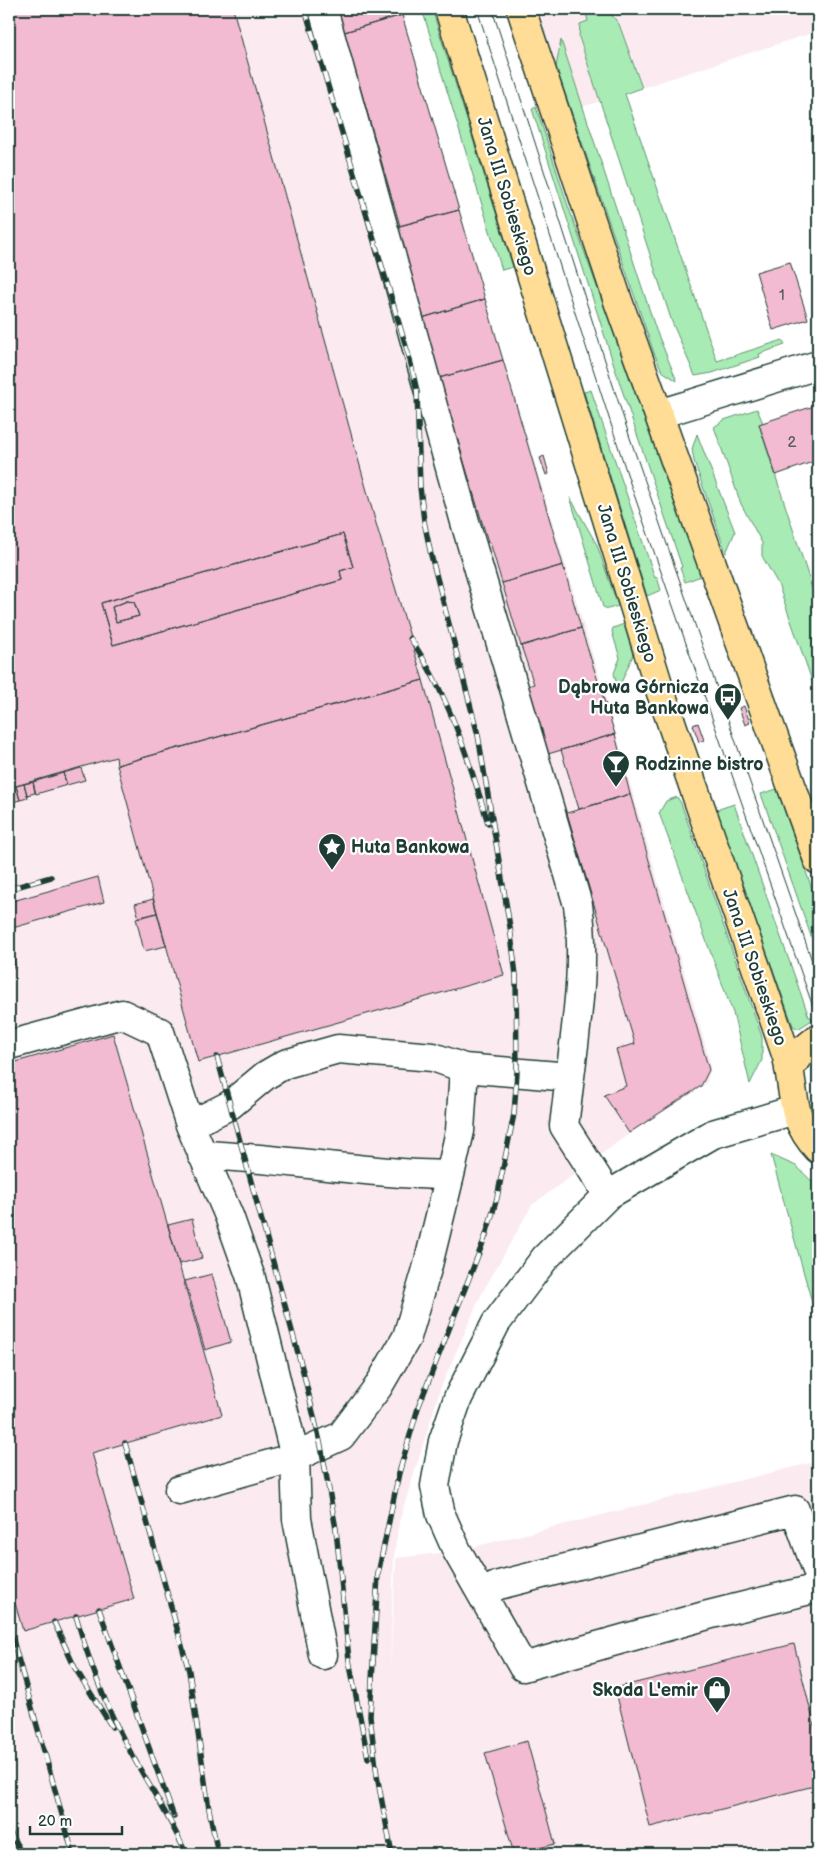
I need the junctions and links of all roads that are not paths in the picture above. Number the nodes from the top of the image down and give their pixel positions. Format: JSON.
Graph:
{"nodes":[{"id":1,"x":323,"y":9,"type":"edge"},
{"id":2,"x":449,"y":9,"type":"edge"},
{"id":3,"x":523,"y":9,"type":"edge"},
{"id":4,"x":818,"y":364,"type":"edge"},
{"id":5,"x":659,"y":414,"type":"junction"},
{"id":6,"x":818,"y":860,"type":"edge"},
{"id":7,"x":818,"y":1038,"type":"edge"},
{"id":8,"x":9,"y":1044,"type":"edge"},
{"id":9,"x":464,"y":1068,"type":"junction"},
{"id":10,"x":790,"y":1069,"type":"junction"},
{"id":11,"x":570,"y":1077,"type":"junction"},
{"id":12,"x":795,"y":1110,"type":"junction"},
{"id":13,"x":190,"y":1126,"type":"junction"},
{"id":14,"x":818,"y":1149,"type":"edge"},
{"id":15,"x":202,"y":1155,"type":"junction"},
{"id":16,"x":450,"y":1175,"type":"junction"},
{"id":17,"x":608,"y":1195,"type":"junction"},
{"id":18,"x":295,"y":1457,"type":"junction"},
{"id":19,"x":179,"y":1490,"type":"dead end"},
{"id":20,"x":818,"y":1573,"type":"edge"},
{"id":21,"x":818,"y":1588,"type":"edge"},
{"id":22,"x":481,"y":1592,"type":"junction"},
{"id":23,"x":323,"y":1655,"type":"dead end"}],
"edges":[{"from":1,"to":11,"type":"street"},
{"from":2,"to":10,"type":"main road","name":"Jana III Sobieskiego"},
{"from":3,"to":5,"type":"main road"},
{"from":4,"to":5,"type":"street"},
{"from":5,"to":6,"type":"main road"},
{"from":7,"to":10,"type":"main road"},
{"from":8,"to":13,"type":"street"},
{"from":9,"to":11,"type":"street"},
{"from":9,"to":13,"type":"street"},
{"from":9,"to":16,"type":"street"},
{"from":10,"to":12,"type":"main road","name":"Jana III Sobieskiego"},
{"from":11,"to":17,"type":"street"},
{"from":12,"to":14,"type":"main road","name":"Jana III Sobieskiego"},
{"from":12,"to":17,"type":"street"},
{"from":13,"to":15,"type":"street"},
{"from":15,"to":16,"type":"street"},
{"from":15,"to":18,"type":"street"},
{"from":16,"to":18,"type":"street"},
{"from":17,"to":22,"type":"street"},
{"from":18,"to":19,"type":"street"},
{"from":18,"to":23,"type":"street"},
{"from":20,"to":22,"type":"street"},
{"from":21,"to":22,"type":"street"}]}
